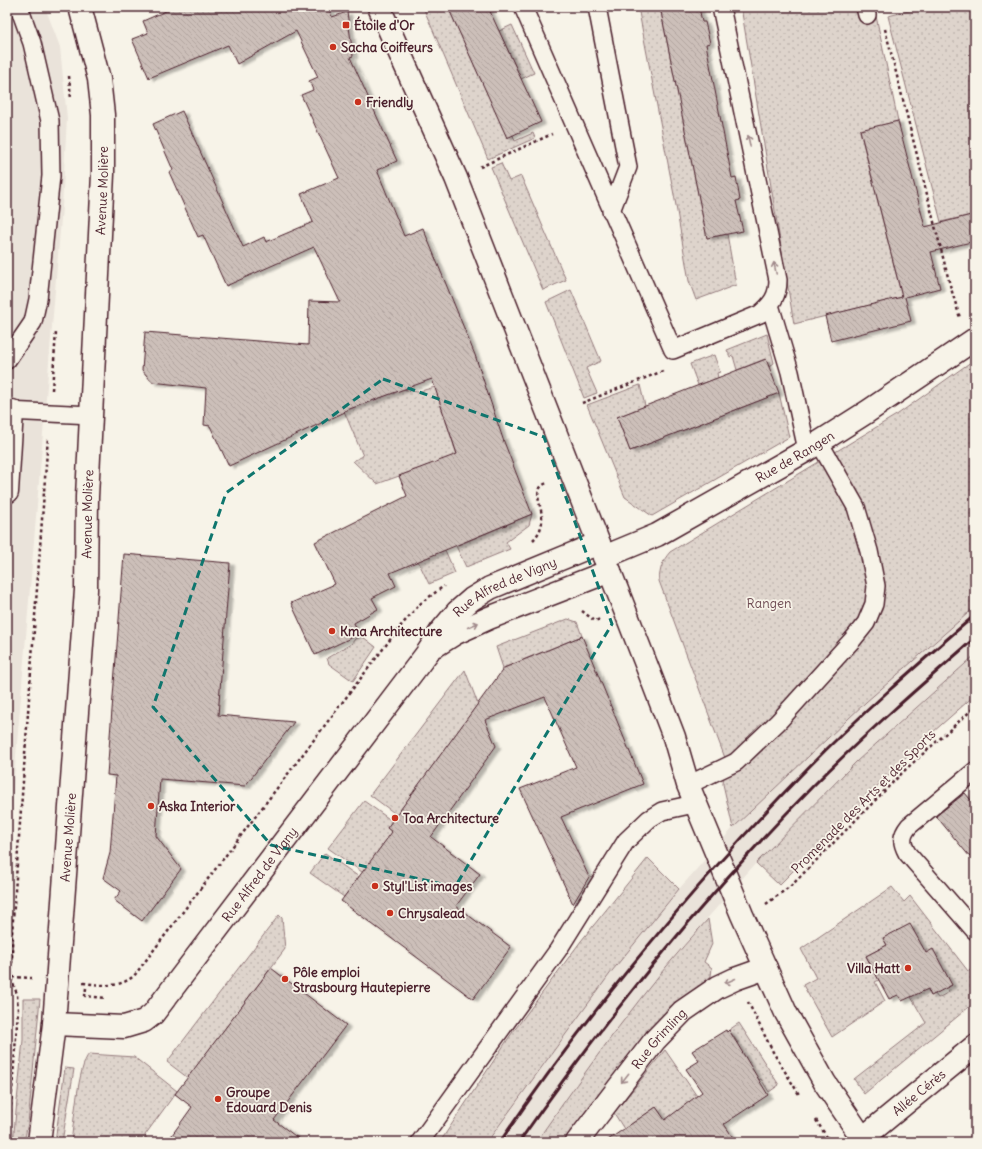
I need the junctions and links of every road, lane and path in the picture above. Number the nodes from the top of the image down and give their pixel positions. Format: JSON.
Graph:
{"nodes":[{"id":1,"x":19,"y":7,"type":"edge"},
{"id":2,"x":80,"y":7,"type":"edge"},
{"id":3,"x":379,"y":7,"type":"edge"},
{"id":4,"x":523,"y":7,"type":"edge"},
{"id":5,"x":597,"y":7,"type":"edge"},
{"id":6,"x":721,"y":7,"type":"edge"},
{"id":7,"x":885,"y":26,"type":"dead end"},
{"id":8,"x":68,"y":73,"type":"dead end"},
{"id":9,"x":72,"y":104,"type":"dead end"},
{"id":10,"x":574,"y":124,"type":"junction"},
{"id":11,"x":456,"y":178,"type":"junction"},
{"id":12,"x":611,"y":211,"type":"junction"},
{"id":13,"x":770,"y":305,"type":"junction"},
{"id":14,"x":960,"y":319,"type":"dead end"},
{"id":15,"x":57,"y":327,"type":"dead end"},
{"id":16,"x":975,"y":339,"type":"edge"},
{"id":17,"x":7,"y":360,"type":"edge"},
{"id":18,"x":10,"y":411,"type":"edge"},
{"id":19,"x":50,"y":412,"type":"junction"},
{"id":20,"x":92,"y":415,"type":"junction"},
{"id":21,"x":813,"y":446,"type":"junction"},
{"id":22,"x":572,"y":473,"type":"junction"},
{"id":23,"x":7,"y":492,"type":"edge"},
{"id":24,"x":531,"y":543,"type":"dead end"},
{"id":25,"x":604,"y":557,"type":"junction"},
{"id":26,"x":448,"y":584,"type":"dead end"},
{"id":27,"x":428,"y":652,"type":"junction"},
{"id":28,"x":975,"y":707,"type":"edge"},
{"id":29,"x":975,"y":771,"type":"edge"},
{"id":30,"x":691,"y":795,"type":"junction"},
{"id":31,"x":763,"y":907,"type":"dead end"},
{"id":32,"x":975,"y":931,"type":"edge"},
{"id":33,"x":766,"y":968,"type":"junction"},
{"id":34,"x":12,"y":977,"type":"junction"},
{"id":35,"x":34,"y":979,"type":"dead end"},
{"id":36,"x":80,"y":983,"type":"dead end"},
{"id":37,"x":86,"y":988,"type":"dead end"},
{"id":38,"x":106,"y":998,"type":"dead end"},
{"id":39,"x":54,"y":1024,"type":"junction"},
{"id":40,"x":975,"y":1046,"type":"edge"},
{"id":41,"x":865,"y":1141,"type":"edge"},
{"id":42,"x":8,"y":1142,"type":"edge"},
{"id":43,"x":39,"y":1142,"type":"edge"},
{"id":44,"x":420,"y":1142,"type":"edge"},
{"id":45,"x":577,"y":1142,"type":"edge"}],
"edges":[{"from":1,"to":17,"type":"lane"},
{"from":2,"to":20,"type":"street","name":"Avenue Molière"},
{"from":3,"to":11,"type":"street"},
{"from":4,"to":10,"type":"lane"},
{"from":5,"to":12,"type":"lane"},
{"from":13,"to":6,"type":"lane","one_way":true},
{"from":7,"to":14,"type":"path"},
{"from":8,"to":9,"type":"path"},
{"from":10,"to":11,"type":"path"},
{"from":10,"to":12,"type":"lane"},
{"from":11,"to":22,"type":"street"},
{"from":12,"to":13,"type":"lane"},
{"from":13,"to":21,"type":"lane"},
{"from":15,"to":19,"type":"path"},
{"from":16,"to":21,"type":"street","name":"Rue de Rangen"},
{"from":18,"to":19,"type":"lane"},
{"from":18,"to":23,"type":"street"},
{"from":19,"to":20,"type":"lane"},
{"from":19,"to":34,"type":"path"},
{"from":20,"to":39,"type":"street","name":"Avenue Molière"},
{"from":21,"to":25,"type":"street","name":"Rue de Rangen"},
{"from":21,"to":30,"type":"lane"},
{"from":22,"to":24,"type":"path"},
{"from":22,"to":25,"type":"street"},
{"from":27,"to":25,"type":"street","name":"Rue Alfred de Vigny","one_way":true},
{"from":25,"to":27,"type":"street","name":"Rue Alfred de Vigny"},
{"from":25,"to":30,"type":"street"},
{"from":26,"to":36,"type":"path"},
{"from":27,"to":39,"type":"street","name":"Rue Alfred de Vigny"},
{"from":28,"to":31,"type":"path","name":"Promenade des Arts et des Sports"},
{"from":29,"to":32,"type":"lane"},
{"from":30,"to":33,"type":"street"},
{"from":30,"to":44,"type":"lane"},
{"from":33,"to":41,"type":"street"},
{"from":33,"to":45,"type":"street","name":"Rue Grimling","one_way":true},
{"from":34,"to":35,"type":"path"},
{"from":34,"to":42,"type":"path"},
{"from":37,"to":38,"type":"path"},
{"from":39,"to":43,"type":"street","name":"Avenue Molière"},
{"from":40,"to":41,"type":"street","name":"Allée Cérès"}]}
